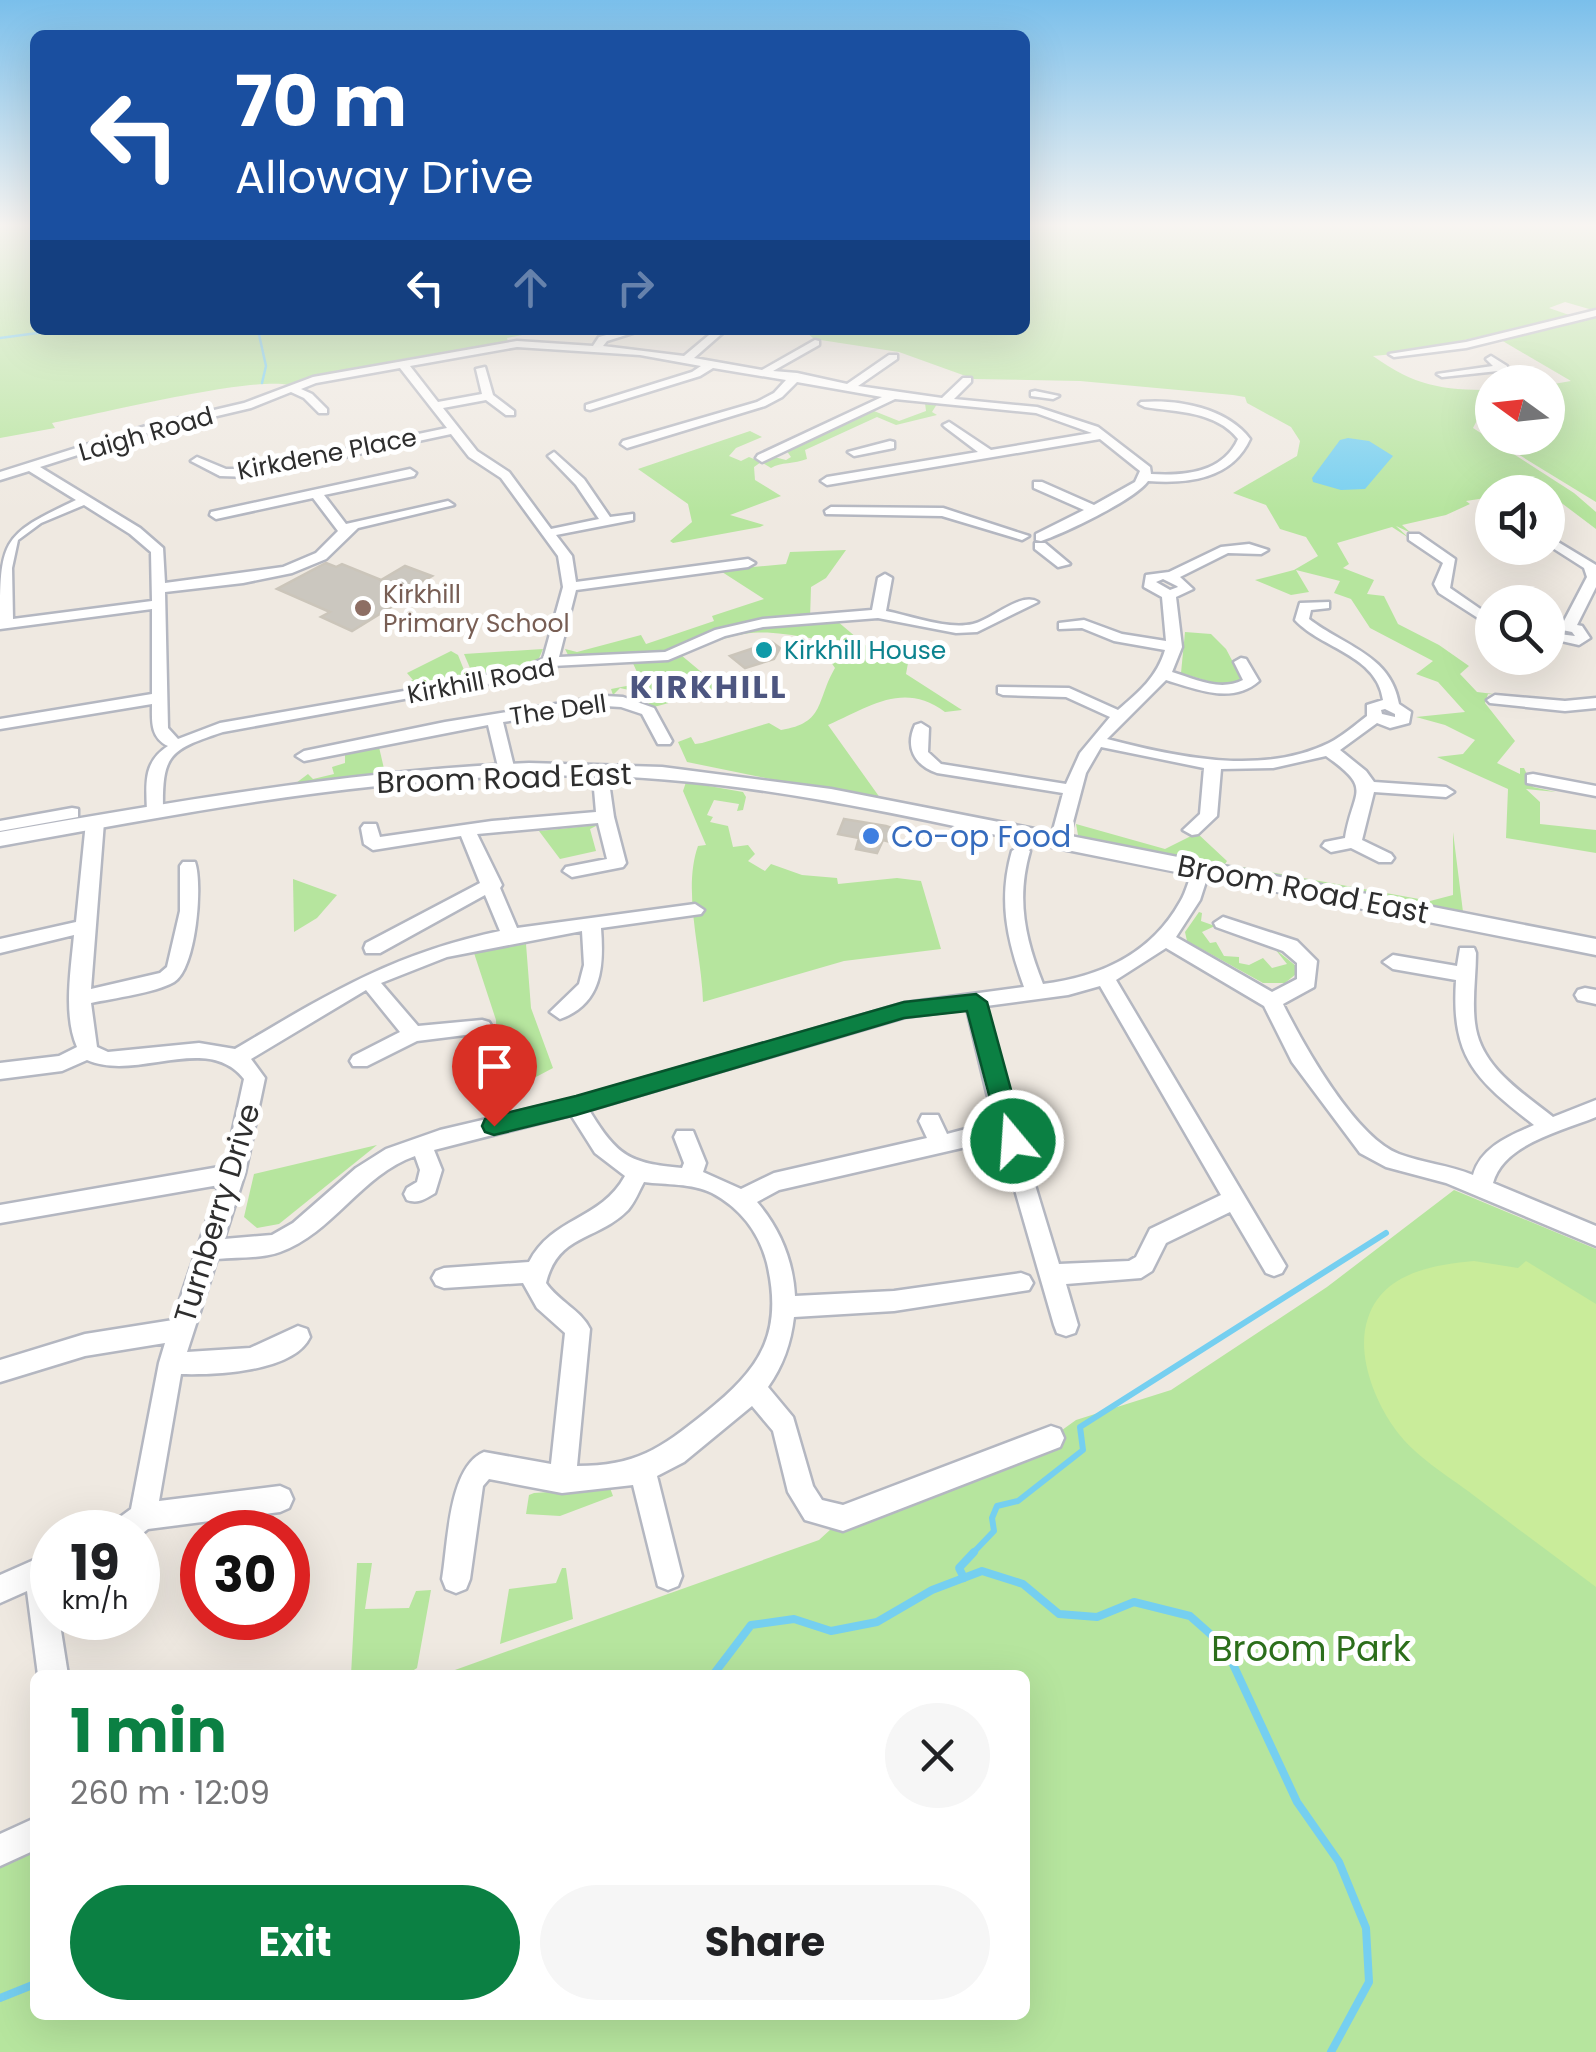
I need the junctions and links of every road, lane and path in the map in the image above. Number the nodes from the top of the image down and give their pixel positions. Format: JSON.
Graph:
{"nodes":[{"id":1,"x":1562,"y":322,"type":"edge"},
{"id":2,"x":616,"y":335,"type":"edge"},
{"id":3,"x":715,"y":335,"type":"edge"},
{"id":4,"x":807,"y":345,"type":"dead end"},
{"id":5,"x":596,"y":349,"type":"junction"},
{"id":6,"x":688,"y":359,"type":"junction"},
{"id":7,"x":887,"y":359,"type":"dead end"},
{"id":8,"x":1491,"y":360,"type":"dead end"},
{"id":9,"x":402,"y":362,"type":"junction"},
{"id":10,"x":713,"y":363,"type":"junction"},
{"id":11,"x":766,"y":371,"type":"junction"},
{"id":12,"x":478,"y":372,"type":"dead end"},
{"id":13,"x":1442,"y":374,"type":"junction"},
{"id":14,"x":797,"y":376,"type":"junction"},
{"id":15,"x":1454,"y":383,"type":"dead end"},
{"id":16,"x":968,"y":384,"type":"dead end"},
{"id":17,"x":851,"y":386,"type":"junction"},
{"id":18,"x":290,"y":388,"type":"junction"},
{"id":19,"x":1044,"y":395,"type":"dead end"},
{"id":20,"x":488,"y":396,"type":"junction"},
{"id":21,"x":895,"y":396,"type":"junction"},
{"id":22,"x":944,"y":402,"type":"junction"},
{"id":23,"x":1145,"y":404,"type":"dead end"},
{"id":24,"x":435,"y":406,"type":"junction"},
{"id":25,"x":590,"y":407,"type":"dead end"},
{"id":26,"x":324,"y":408,"type":"dead end"},
{"id":27,"x":1034,"y":410,"type":"junction"},
{"id":28,"x":502,"y":411,"type":"dead end"},
{"id":29,"x":453,"y":430,"type":"junction"},
{"id":30,"x":951,"y":432,"type":"dead end"},
{"id":31,"x":1103,"y":435,"type":"junction"},
{"id":32,"x":635,"y":443,"type":"dead end"},
{"id":33,"x":890,"y":445,"type":"dead end"},
{"id":34,"x":872,"y":448,"type":"junction"},
{"id":35,"x":854,"y":452,"type":"dead end"},
{"id":36,"x":991,"y":456,"type":"junction"},
{"id":37,"x":788,"y":458,"type":"dead end"},
{"id":38,"x":554,"y":461,"type":"dead end"},
{"id":39,"x":197,"y":465,"type":"dead end"},
{"id":40,"x":32,"y":468,"type":"junction"},
{"id":41,"x":891,"y":468,"type":"junction"},
{"id":42,"x":410,"y":474,"type":"dead end"},
{"id":43,"x":0,"y":476,"type":"edge"},
{"id":44,"x":1145,"y":476,"type":"junction"},
{"id":45,"x":826,"y":481,"type":"dead end"},
{"id":46,"x":1038,"y":485,"type":"dead end"},
{"id":47,"x":317,"y":494,"type":"junction"},
{"id":48,"x":86,"y":500,"type":"junction"},
{"id":49,"x":448,"y":505,"type":"dead end"},
{"id":50,"x":831,"y":511,"type":"dead end"},
{"id":51,"x":1097,"y":511,"type":"junction"},
{"id":52,"x":216,"y":516,"type":"dead end"},
{"id":53,"x":628,"y":517,"type":"dead end"},
{"id":54,"x":607,"y":521,"type":"junction"},
{"id":55,"x":343,"y":530,"type":"junction"},
{"id":56,"x":549,"y":533,"type":"junction"},
{"id":57,"x":1414,"y":537,"type":"dead end"},
{"id":58,"x":1040,"y":541,"type":"junction"},
{"id":59,"x":1262,"y":550,"type":"dead end"},
{"id":60,"x":1565,"y":551,"type":"edge"},
{"id":61,"x":739,"y":562,"type":"dead end"},
{"id":62,"x":1063,"y":564,"type":"dead end"},
{"id":63,"x":570,"y":587,"type":"junction"},
{"id":64,"x":898,"y":594,"type":"dead end"},
{"id":65,"x":160,"y":596,"type":"junction"},
{"id":66,"x":1289,"y":596,"type":"dead end"},
{"id":67,"x":1031,"y":602,"type":"dead end"},
{"id":68,"x":1324,"y":605,"type":"dead end"},
{"id":69,"x":1305,"y":606,"type":"junction"},
{"id":70,"x":1475,"y":611,"type":"edge"},
{"id":71,"x":878,"y":614,"type":"junction"},
{"id":72,"x":3,"y":625,"type":"edge"},
{"id":73,"x":1064,"y":626,"type":"dead end"},
{"id":74,"x":1565,"y":626,"type":"edge"},
{"id":75,"x":1569,"y":626,"type":"junction"},
{"id":76,"x":1565,"y":641,"type":"edge"},
{"id":77,"x":1578,"y":642,"type":"junction"},
{"id":78,"x":1175,"y":647,"type":"junction"},
{"id":79,"x":1596,"y":653,"type":"edge"},
{"id":80,"x":550,"y":662,"type":"junction"},
{"id":81,"x":1241,"y":662,"type":"dead end"},
{"id":82,"x":1164,"y":674,"type":"junction"},
{"id":83,"x":1251,"y":681,"type":"junction"},
{"id":84,"x":1270,"y":686,"type":"dead end"},
{"id":85,"x":1003,"y":690,"type":"dead end"},
{"id":86,"x":158,"y":698,"type":"junction"},
{"id":87,"x":1495,"y":700,"type":"dead end"},
{"id":88,"x":1596,"y":704,"type":"edge"},
{"id":89,"x":1122,"y":717,"type":"junction"},
{"id":90,"x":494,"y":719,"type":"junction"},
{"id":91,"x":654,"y":723,"type":"junction"},
{"id":92,"x":0,"y":724,"type":"edge"},
{"id":93,"x":635,"y":728,"type":"dead end"},
{"id":94,"x":664,"y":740,"type":"dead end"},
{"id":95,"x":898,"y":740,"type":"dead end"},
{"id":96,"x":1098,"y":741,"type":"junction"},
{"id":97,"x":177,"y":744,"type":"junction"},
{"id":98,"x":1329,"y":750,"type":"junction"},
{"id":99,"x":304,"y":756,"type":"dead end"},
{"id":100,"x":1213,"y":763,"type":"junction"},
{"id":101,"x":507,"y":771,"type":"junction"},
{"id":102,"x":1533,"y":780,"type":"dead end"},
{"id":103,"x":1370,"y":787,"type":"junction"},
{"id":104,"x":602,"y":789,"type":"dead end"},
{"id":105,"x":1073,"y":790,"type":"junction"},
{"id":106,"x":1596,"y":791,"type":"edge"},
{"id":107,"x":1446,"y":792,"type":"dead end"},
{"id":108,"x":155,"y":811,"type":"junction"},
{"id":109,"x":72,"y":813,"type":"dead end"},
{"id":110,"x":1208,"y":816,"type":"junction"},
{"id":111,"x":605,"y":817,"type":"junction"},
{"id":112,"x":95,"y":822,"type":"junction"},
{"id":113,"x":1229,"y":824,"type":"dead end"},
{"id":114,"x":0,"y":826,"type":"edge"},
{"id":115,"x":370,"y":828,"type":"dead end"},
{"id":116,"x":467,"y":830,"type":"junction"},
{"id":117,"x":1192,"y":830,"type":"dead end"},
{"id":118,"x":427,"y":838,"type":"junction"},
{"id":119,"x":0,"y":839,"type":"edge"},
{"id":120,"x":1059,"y":841,"type":"junction"},
{"id":121,"x":1353,"y":842,"type":"junction"},
{"id":122,"x":1331,"y":846,"type":"dead end"},
{"id":123,"x":1021,"y":851,"type":"dead end"},
{"id":124,"x":1386,"y":858,"type":"dead end"},
{"id":125,"x":434,"y":859,"type":"dead end"},
{"id":126,"x":189,"y":866,"type":"dead end"},
{"id":127,"x":1201,"y":869,"type":"junction"},
{"id":128,"x":572,"y":871,"type":"dead end"},
{"id":129,"x":493,"y":885,"type":"junction"},
{"id":130,"x":695,"y":910,"type":"dead end"},
{"id":131,"x":1223,"y":924,"type":"dead end"},
{"id":132,"x":592,"y":925,"type":"junction"},
{"id":133,"x":86,"y":926,"type":"junction"},
{"id":134,"x":1262,"y":934,"type":"junction"},
{"id":135,"x":511,"y":935,"type":"junction"},
{"id":136,"x":1165,"y":939,"type":"junction"},
{"id":137,"x":0,"y":946,"type":"edge"},
{"id":138,"x":1596,"y":947,"type":"edge"},
{"id":139,"x":373,"y":948,"type":"dead end"},
{"id":140,"x":1246,"y":949,"type":"dead end"},
{"id":141,"x":1393,"y":962,"type":"dead end"},
{"id":142,"x":1105,"y":978,"type":"junction"},
{"id":143,"x":369,"y":981,"type":"junction"},
{"id":144,"x":1036,"y":993,"type":"junction"},
{"id":145,"x":80,"y":999,"type":"junction"},
{"id":146,"x":579,"y":1000,"type":"junction"},
{"id":147,"x":1272,"y":1001,"type":"junction"},
{"id":148,"x":976,"y":1002,"type":"junction"},
{"id":149,"x":601,"y":1010,"type":"dead end"},
{"id":150,"x":560,"y":1012,"type":"dead end"},
{"id":151,"x":482,"y":1027,"type":"dead end"},
{"id":152,"x":412,"y":1034,"type":"junction"},
{"id":153,"x":87,"y":1051,"type":"junction"},
{"id":154,"x":238,"y":1058,"type":"junction"},
{"id":155,"x":360,"y":1061,"type":"dead end"},
{"id":156,"x":0,"y":1071,"type":"edge"},
{"id":157,"x":576,"y":1106,"type":"junction"},
{"id":158,"x":1596,"y":1108,"type":"edge"},
{"id":159,"x":930,"y":1121,"type":"dead end"},
{"id":160,"x":1551,"y":1127,"type":"junction"},
{"id":161,"x":685,"y":1137,"type":"dead end"},
{"id":162,"x":966,"y":1138,"type":"dead end"},
{"id":163,"x":941,"y":1144,"type":"junction"},
{"id":164,"x":422,"y":1146,"type":"junction"},
{"id":165,"x":638,"y":1172,"type":"junction"},
{"id":166,"x":234,"y":1173,"type":"junction"},
{"id":167,"x":690,"y":1179,"type":"junction"},
{"id":168,"x":1480,"y":1188,"type":"junction"},
{"id":169,"x":415,"y":1194,"type":"dead end"},
{"id":170,"x":740,"y":1200,"type":"junction"},
{"id":171,"x":1233,"y":1200,"type":"junction"},
{"id":172,"x":0,"y":1214,"type":"edge"},
{"id":173,"x":1596,"y":1236,"type":"edge"},
{"id":174,"x":211,"y":1250,"type":"junction"},
{"id":175,"x":1274,"y":1266,"type":"dead end"},
{"id":176,"x":536,"y":1272,"type":"junction"},
{"id":177,"x":1054,"y":1274,"type":"junction"},
{"id":178,"x":444,"y":1278,"type":"dead end"},
{"id":179,"x":1022,"y":1283,"type":"dead end"},
{"id":180,"x":782,"y":1308,"type":"junction"},
{"id":181,"x":1066,"y":1325,"type":"dead end"},
{"id":182,"x":181,"y":1330,"type":"junction"},
{"id":183,"x":298,"y":1337,"type":"dead end"},
{"id":184,"x":171,"y":1363,"type":"junction"},
{"id":185,"x":0,"y":1371,"type":"edge"},
{"id":186,"x":753,"y":1388,"type":"junction"},
{"id":187,"x":1050,"y":1438,"type":"dead end"},
{"id":188,"x":642,"y":1468,"type":"junction"},
{"id":189,"x":562,"y":1480,"type":"junction"},
{"id":190,"x":280,"y":1499,"type":"dead end"},
{"id":191,"x":135,"y":1510,"type":"edge"},
{"id":192,"x":160,"y":1519,"type":"edge"},
{"id":193,"x":30,"y":1575,"type":"edge"},
{"id":194,"x":668,"y":1576,"type":"dead end"},
{"id":195,"x":456,"y":1580,"type":"dead end"},
{"id":196,"x":0,"y":1588,"type":"edge"},
{"id":197,"x":50,"y":1640,"type":"edge"},
{"id":198,"x":53,"y":1670,"type":"edge"},
{"id":199,"x":30,"y":1836,"type":"edge"},
{"id":200,"x":0,"y":1850,"type":"edge"}],
"edges":[{"from":1,"to":13,"type":"street"},
{"from":2,"to":5,"type":"street"},
{"from":3,"to":6,"type":"street"},
{"from":4,"to":11,"type":"street"},
{"from":5,"to":6,"type":"street","name":"Laigh Road"},
{"from":5,"to":9,"type":"street","name":"Laigh Road"},
{"from":6,"to":10,"type":"street","name":"Laigh Road"},
{"from":7,"to":17,"type":"street"},
{"from":8,"to":13,"type":"street"},
{"from":9,"to":18,"type":"street","name":"Laigh Road"},
{"from":9,"to":24,"type":"street"},
{"from":10,"to":11,"type":"street","name":"Laigh Road"},
{"from":10,"to":25,"type":"street"},
{"from":11,"to":14,"type":"street","name":"Laigh Road"},
{"from":12,"to":20,"type":"street"},
{"from":13,"to":15,"type":"street"},
{"from":14,"to":17,"type":"street","name":"Laigh Road"},
{"from":14,"to":32,"type":"street"},
{"from":16,"to":22,"type":"street"},
{"from":17,"to":21,"type":"street","name":"Laigh Road"},
{"from":18,"to":26,"type":"street"},
{"from":18,"to":40,"type":"street","name":"Laigh Road"},
{"from":19,"to":27,"type":"street"},
{"from":20,"to":24,"type":"street"},
{"from":20,"to":28,"type":"street"},
{"from":21,"to":22,"type":"street","name":"Laigh Road"},
{"from":21,"to":37,"type":"street"},
{"from":22,"to":27,"type":"street","name":"Laigh Road"},
{"from":23,"to":44,"type":"street"},
{"from":24,"to":29,"type":"street"},
{"from":27,"to":31,"type":"street","name":"Laigh Road"},
{"from":29,"to":39,"type":"street","name":"Kirkdene Place"},
{"from":29,"to":56,"type":"street"},
{"from":30,"to":36,"type":"street"},
{"from":31,"to":36,"type":"street"},
{"from":31,"to":44,"type":"street","name":"Laigh Road"},
{"from":33,"to":34,"type":"street"},
{"from":34,"to":35,"type":"street"},
{"from":34,"to":41,"type":"street"},
{"from":36,"to":41,"type":"street"},
{"from":38,"to":54,"type":"street"},
{"from":40,"to":43,"type":"street","name":"Laigh Road"},
{"from":40,"to":48,"type":"street"},
{"from":41,"to":45,"type":"street"},
{"from":42,"to":47,"type":"street"},
{"from":44,"to":51,"type":"street"},
{"from":46,"to":51,"type":"street"},
{"from":47,"to":52,"type":"street"},
{"from":47,"to":55,"type":"street"},
{"from":48,"to":65,"type":"street"},
{"from":48,"to":72,"type":"street"},
{"from":49,"to":55,"type":"street"},
{"from":50,"to":58,"type":"street"},
{"from":51,"to":58,"type":"street"},
{"from":53,"to":54,"type":"street"},
{"from":54,"to":56,"type":"street"},
{"from":55,"to":65,"type":"street"},
{"from":56,"to":63,"type":"street"},
{"from":57,"to":70,"type":"street"},
{"from":58,"to":62,"type":"street"},
{"from":59,"to":78,"type":"street"},
{"from":60,"to":75,"type":"street"},
{"from":61,"to":63,"type":"street"},
{"from":63,"to":80,"type":"street"},
{"from":64,"to":71,"type":"street"},
{"from":65,"to":72,"type":"street"},
{"from":65,"to":86,"type":"street"},
{"from":66,"to":69,"type":"street"},
{"from":67,"to":71,"type":"street","name":"Kirkhill Road"},
{"from":68,"to":69,"type":"street"},
{"from":69,"to":98,"type":"street"},
{"from":71,"to":80,"type":"street","name":"Kirkhill Road"},
{"from":73,"to":78,"type":"street"},
{"from":74,"to":75,"type":"street"},
{"from":75,"to":77,"type":"street"},
{"from":76,"to":77,"type":"street"},
{"from":77,"to":79,"type":"street"},
{"from":78,"to":82,"type":"street"},
{"from":80,"to":97,"type":"street","name":"Kirkhill Road"},
{"from":81,"to":83,"type":"street"},
{"from":82,"to":83,"type":"street"},
{"from":82,"to":89,"type":"street"},
{"from":83,"to":84,"type":"street"},
{"from":85,"to":89,"type":"street"},
{"from":86,"to":92,"type":"street"},
{"from":86,"to":97,"type":"street"},
{"from":87,"to":88,"type":"street"},
{"from":89,"to":96,"type":"street"},
{"from":90,"to":91,"type":"street","name":"The Dell"},
{"from":90,"to":99,"type":"street","name":"The Dell"},
{"from":90,"to":101,"type":"street","name":"The Dell"},
{"from":91,"to":93,"type":"street"},
{"from":91,"to":94,"type":"street"},
{"from":95,"to":105,"type":"street"},
{"from":96,"to":100,"type":"street"},
{"from":96,"to":105,"type":"street"},
{"from":97,"to":108,"type":"street"},
{"from":98,"to":100,"type":"street"},
{"from":98,"to":103,"type":"street"},
{"from":100,"to":110,"type":"street"},
{"from":101,"to":108,"type":"street","name":"Broom Road East"},
{"from":101,"to":120,"type":"street","name":"Broom Road East"},
{"from":102,"to":106,"type":"street"},
{"from":103,"to":107,"type":"street"},
{"from":103,"to":121,"type":"street"},
{"from":104,"to":111,"type":"street"},
{"from":105,"to":120,"type":"street"},
{"from":108,"to":112,"type":"street","name":"Broom Road East"},
{"from":109,"to":114,"type":"street"},
{"from":110,"to":113,"type":"street"},
{"from":110,"to":117,"type":"street"},
{"from":111,"to":116,"type":"street"},
{"from":111,"to":128,"type":"street"},
{"from":112,"to":119,"type":"street","name":"Broom Road East"},
{"from":112,"to":133,"type":"street"},
{"from":115,"to":118,"type":"street"},
{"from":116,"to":118,"type":"street"},
{"from":116,"to":129,"type":"street"},
{"from":118,"to":125,"type":"street"},
{"from":120,"to":127,"type":"street","name":"Broom Road East"},
{"from":121,"to":122,"type":"street"},
{"from":121,"to":124,"type":"street"},
{"from":123,"to":144,"type":"street"},
{"from":126,"to":145,"type":"street"},
{"from":127,"to":136,"type":"street"},
{"from":127,"to":138,"type":"street","name":"Broom Road East"},
{"from":129,"to":135,"type":"street"},
{"from":129,"to":139,"type":"street"},
{"from":130,"to":132,"type":"street"},
{"from":131,"to":134,"type":"street"},
{"from":132,"to":135,"type":"street"},
{"from":132,"to":146,"type":"street"},
{"from":133,"to":137,"type":"street"},
{"from":133,"to":145,"type":"street"},
{"from":134,"to":140,"type":"street"},
{"from":134,"to":147,"type":"street"},
{"from":135,"to":143,"type":"street"},
{"from":136,"to":142,"type":"street"},
{"from":136,"to":147,"type":"street"},
{"from":141,"to":160,"type":"street"},
{"from":142,"to":144,"type":"street"},
{"from":142,"to":171,"type":"street"},
{"from":143,"to":152,"type":"street"},
{"from":143,"to":154,"type":"street"},
{"from":144,"to":148,"type":"street"},
{"from":145,"to":153,"type":"street"},
{"from":146,"to":149,"type":"street"},
{"from":146,"to":150,"type":"street"},
{"from":147,"to":168,"type":"street"},
{"from":148,"to":157,"type":"street"},
{"from":148,"to":177,"type":"street"},
{"from":151,"to":152,"type":"street"},
{"from":152,"to":155,"type":"street"},
{"from":153,"to":154,"type":"street","name":"Turnberry Drive"},
{"from":153,"to":156,"type":"street"},
{"from":154,"to":166,"type":"street","name":"Turnberry Drive"},
{"from":157,"to":164,"type":"street"},
{"from":157,"to":165,"type":"street"},
{"from":158,"to":160,"type":"street"},
{"from":159,"to":163,"type":"street"},
{"from":160,"to":168,"type":"street"},
{"from":161,"to":167,"type":"street"},
{"from":162,"to":163,"type":"street"},
{"from":163,"to":170,"type":"street"},
{"from":164,"to":169,"type":"street"},
{"from":164,"to":174,"type":"street"},
{"from":165,"to":167,"type":"street"},
{"from":165,"to":176,"type":"street"},
{"from":166,"to":172,"type":"street"},
{"from":166,"to":174,"type":"street","name":"Turnberry Drive"},
{"from":167,"to":170,"type":"street"},
{"from":168,"to":173,"type":"street"},
{"from":170,"to":180,"type":"street"},
{"from":171,"to":175,"type":"street"},
{"from":171,"to":177,"type":"street"},
{"from":174,"to":182,"type":"street","name":"Turnberry Drive"},
{"from":176,"to":178,"type":"street"},
{"from":176,"to":189,"type":"street"},
{"from":177,"to":181,"type":"street"},
{"from":179,"to":180,"type":"street"},
{"from":180,"to":186,"type":"street"},
{"from":182,"to":184,"type":"street","name":"Turnberry Drive"},
{"from":182,"to":185,"type":"street"},
{"from":183,"to":184,"type":"street"},
{"from":184,"to":191,"type":"street","name":"Turnberry Drive"},
{"from":186,"to":187,"type":"street"},
{"from":186,"to":188,"type":"street"},
{"from":188,"to":189,"type":"street"},
{"from":188,"to":194,"type":"street"},
{"from":189,"to":195,"type":"street"},
{"from":190,"to":192,"type":"street"},
{"from":193,"to":196,"type":"street"},
{"from":197,"to":198,"type":"street"},
{"from":199,"to":200,"type":"street"}]}
